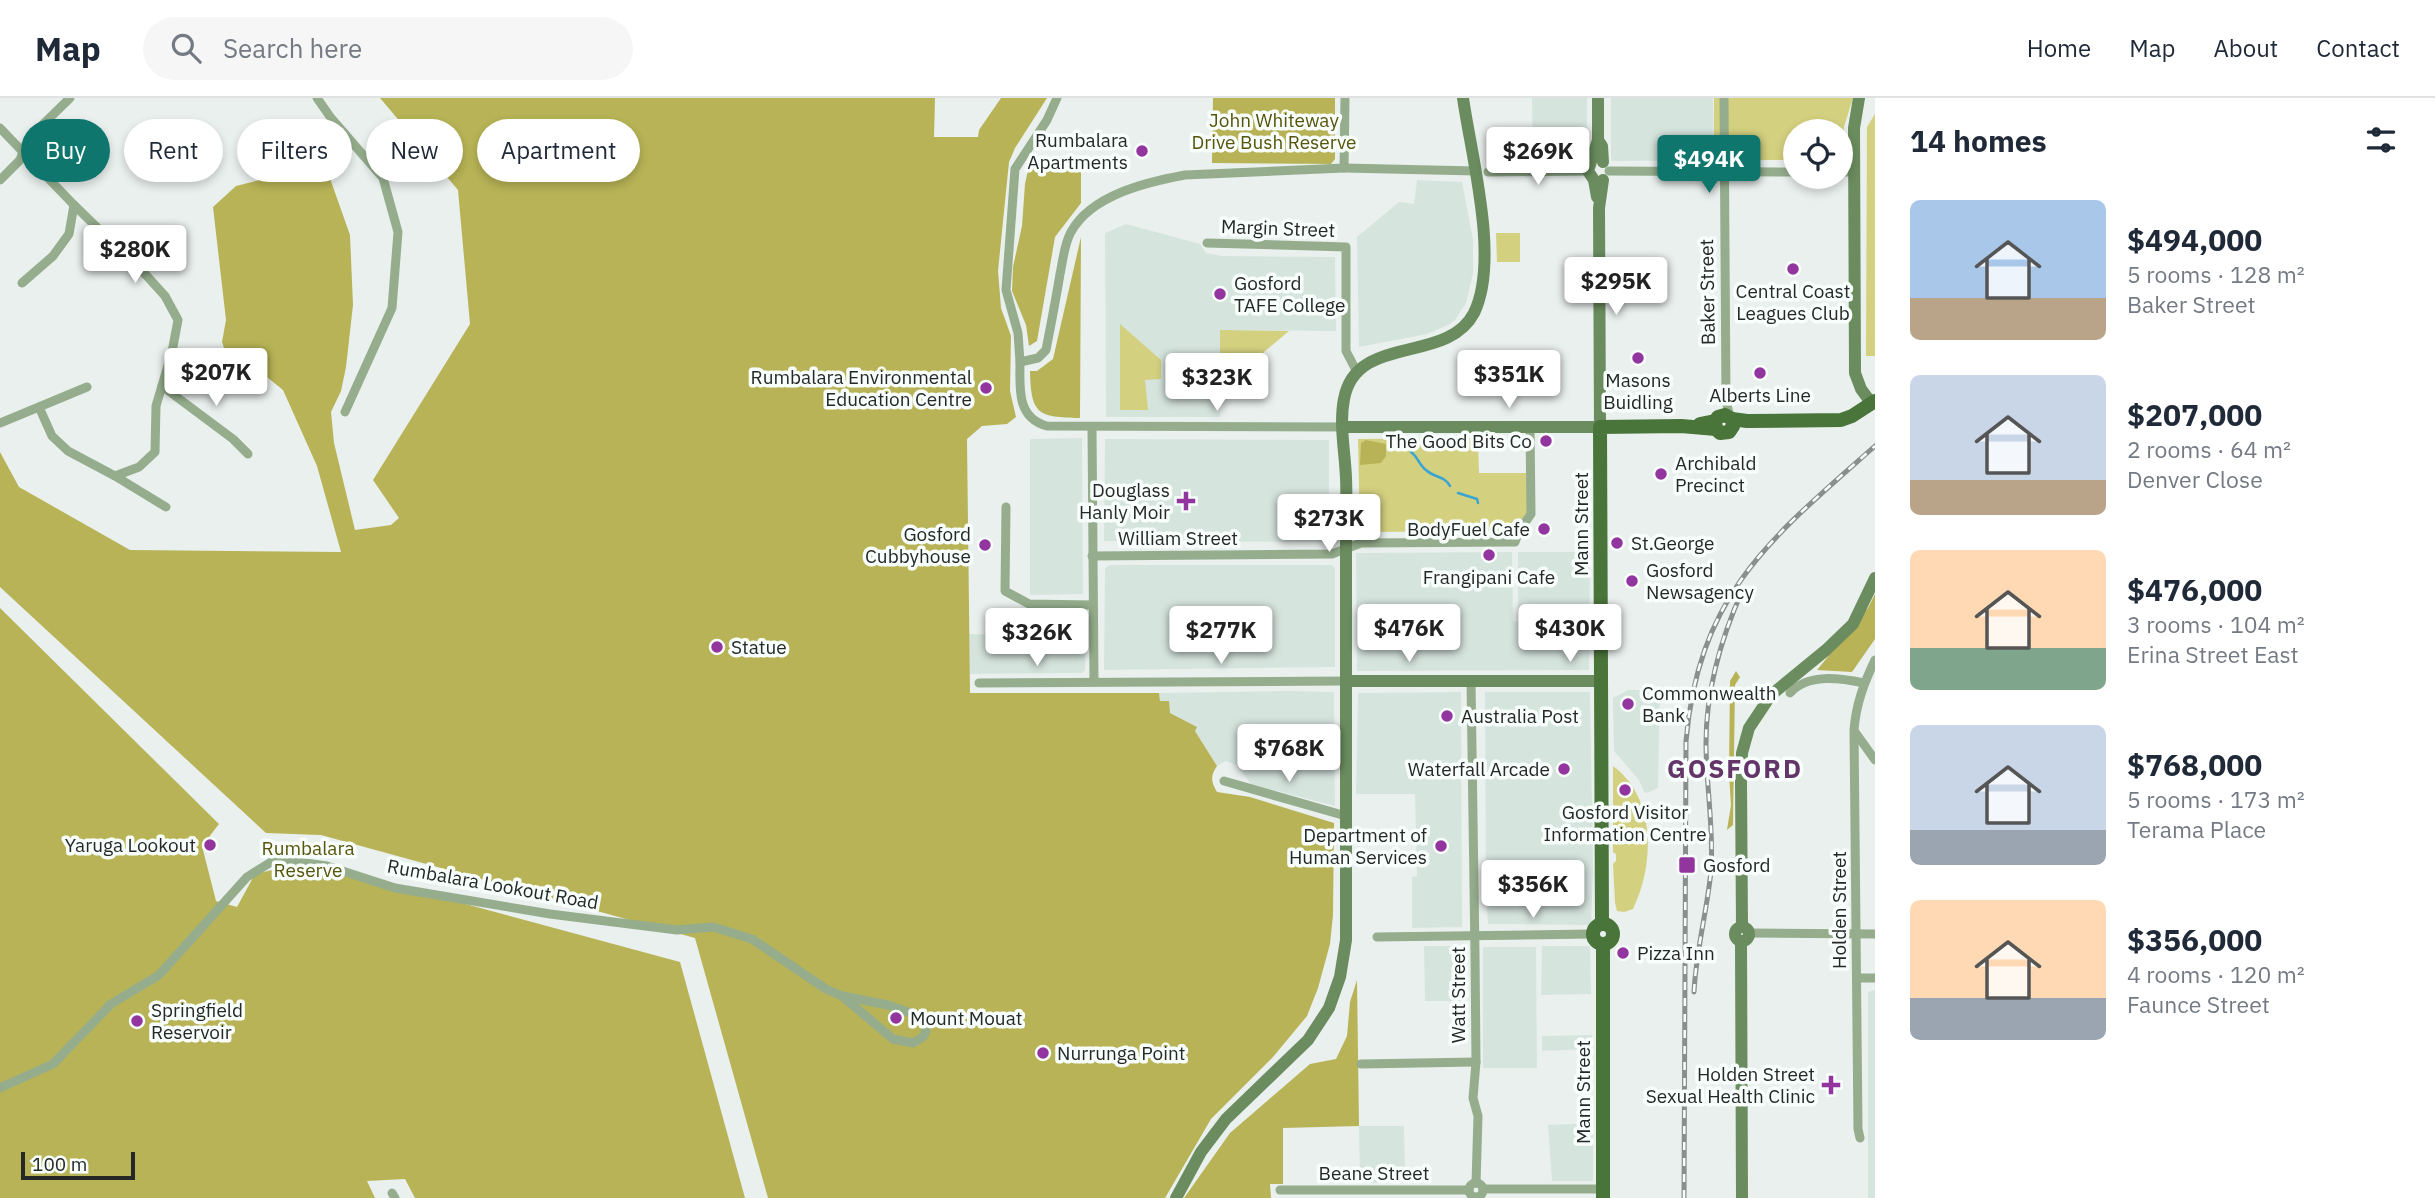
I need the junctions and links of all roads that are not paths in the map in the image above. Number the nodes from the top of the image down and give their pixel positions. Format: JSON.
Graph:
{"nodes":[{"id":1,"x":70,"y":98,"type":"edge"},
{"id":2,"x":317,"y":98,"type":"edge"},
{"id":3,"x":1057,"y":98,"type":"edge"},
{"id":4,"x":1345,"y":98,"type":"edge"},
{"id":5,"x":1463,"y":98,"type":"edge"},
{"id":6,"x":1598,"y":98,"type":"edge"},
{"id":7,"x":1724,"y":98,"type":"edge"},
{"id":8,"x":1859,"y":98,"type":"edge"},
{"id":9,"x":1865,"y":98,"type":"edge"},
{"id":10,"x":48,"y":119,"type":"edge"},
{"id":11,"x":0,"y":128,"type":"edge"},
{"id":12,"x":1854,"y":128,"type":"junction"},
{"id":13,"x":1853,"y":134,"type":"edge"},
{"id":14,"x":21,"y":150,"type":"edge"},
{"id":15,"x":21,"y":156,"type":"edge"},
{"id":16,"x":1344,"y":168,"type":"junction"},
{"id":17,"x":1482,"y":171,"type":"junction"},
{"id":18,"x":1598,"y":171,"type":"junction"},
{"id":19,"x":1724,"y":172,"type":"junction"},
{"id":20,"x":1783,"y":173,"type":"edge"},
{"id":21,"x":0,"y":180,"type":"edge"},
{"id":22,"x":52,"y":182,"type":"edge"},
{"id":23,"x":1848,"y":189,"type":"edge"},
{"id":24,"x":74,"y":205,"type":"junction"},
{"id":25,"x":1207,"y":243,"type":"dead end"},
{"id":26,"x":22,"y":283,"type":"dead end"},
{"id":27,"x":1020,"y":362,"type":"junction"},
{"id":28,"x":1357,"y":372,"type":"junction"},
{"id":29,"x":162,"y":386,"type":"junction"},
{"id":30,"x":87,"y":387,"type":"dead end"},
{"id":31,"x":1874,"y":406,"type":"edge"},
{"id":32,"x":38,"y":407,"type":"junction"},
{"id":33,"x":345,"y":412,"type":"dead end"},
{"id":34,"x":1724,"y":422,"type":"junction"},
{"id":35,"x":0,"y":423,"type":"edge"},
{"id":36,"x":1092,"y":427,"type":"junction"},
{"id":37,"x":1343,"y":427,"type":"junction"},
{"id":38,"x":1530,"y":427,"type":"junction"},
{"id":39,"x":1600,"y":427,"type":"junction"},
{"id":40,"x":248,"y":454,"type":"dead end"},
{"id":41,"x":115,"y":476,"type":"junction"},
{"id":42,"x":1006,"y":507,"type":"dead end"},
{"id":43,"x":166,"y":508,"type":"dead end"},
{"id":44,"x":1346,"y":548,"type":"junction"},
{"id":45,"x":1092,"y":556,"type":"junction"},
{"id":46,"x":1875,"y":578,"type":"edge"},
{"id":47,"x":1093,"y":605,"type":"junction"},
{"id":48,"x":1875,"y":660,"type":"edge"},
{"id":49,"x":1347,"y":681,"type":"junction"},
{"id":50,"x":1471,"y":681,"type":"junction"},
{"id":51,"x":1601,"y":681,"type":"junction"},
{"id":52,"x":1094,"y":682,"type":"junction"},
{"id":53,"x":979,"y":683,"type":"dead end"},
{"id":54,"x":1864,"y":683,"type":"junction"},
{"id":55,"x":1790,"y":693,"type":"dead end"},
{"id":56,"x":1854,"y":730,"type":"junction"},
{"id":57,"x":1875,"y":760,"type":"edge"},
{"id":58,"x":1224,"y":781,"type":"dead end"},
{"id":59,"x":1346,"y":816,"type":"junction"},
{"id":60,"x":1599,"y":934,"type":"junction"},
{"id":61,"x":1744,"y":934,"type":"junction"},
{"id":62,"x":1857,"y":934,"type":"junction"},
{"id":63,"x":1875,"y":934,"type":"edge"},
{"id":64,"x":1475,"y":936,"type":"junction"},
{"id":65,"x":1377,"y":937,"type":"dead end"},
{"id":66,"x":1857,"y":978,"type":"junction"},
{"id":67,"x":1875,"y":978,"type":"edge"},
{"id":68,"x":842,"y":996,"type":"junction"},
{"id":69,"x":1476,"y":1062,"type":"junction"},
{"id":70,"x":1361,"y":1064,"type":"dead end"},
{"id":71,"x":0,"y":1088,"type":"edge"},
{"id":72,"x":1860,"y":1138,"type":"dead end"},
{"id":73,"x":1280,"y":1190,"type":"dead end"},
{"id":74,"x":1476,"y":1191,"type":"edge"},
{"id":75,"x":1603,"y":1193,"type":"edge"},
{"id":76,"x":1348,"y":1194,"type":"edge"},
{"id":77,"x":1176,"y":1198,"type":"edge"},
{"id":78,"x":1742,"y":1198,"type":"edge"}],
"edges":[{"from":1,"to":10,"type":"street"},
{"from":2,"to":33,"type":"street"},
{"from":3,"to":27,"type":"street"},
{"from":4,"to":16,"type":"street"},
{"from":5,"to":17,"type":"street"},
{"from":6,"to":18,"type":"street","name":"Mann Street"},
{"from":7,"to":19,"type":"street","name":"Baker Street"},
{"from":8,"to":12,"type":"street"},
{"from":9,"to":12,"type":"street"},
{"from":11,"to":14,"type":"street"},
{"from":12,"to":13,"type":"street"},
{"from":15,"to":21,"type":"street"},
{"from":16,"to":17,"type":"street"},
{"from":16,"to":27,"type":"street"},
{"from":17,"to":18,"type":"street"},
{"from":17,"to":28,"type":"street"},
{"from":18,"to":19,"type":"street"},
{"from":18,"to":39,"type":"street","name":"Mann Street"},
{"from":19,"to":20,"type":"street"},
{"from":19,"to":34,"type":"street","name":"Baker Street"},
{"from":22,"to":24,"type":"street"},
{"from":23,"to":31,"type":"street"},
{"from":24,"to":26,"type":"street"},
{"from":24,"to":29,"type":"street"},
{"from":25,"to":28,"type":"street","name":"Margin Street"},
{"from":27,"to":36,"type":"street"},
{"from":28,"to":37,"type":"street"},
{"from":29,"to":40,"type":"street"},
{"from":29,"to":41,"type":"street"},
{"from":30,"to":32,"type":"street"},
{"from":31,"to":34,"type":"main road"},
{"from":32,"to":35,"type":"street"},
{"from":32,"to":41,"type":"street"},
{"from":34,"to":39,"type":"main road"},
{"from":36,"to":37,"type":"street"},
{"from":36,"to":45,"type":"street"},
{"from":37,"to":38,"type":"street"},
{"from":37,"to":44,"type":"street"},
{"from":38,"to":39,"type":"street"},
{"from":38,"to":44,"type":"street","name":"William Street"},
{"from":39,"to":51,"type":"main road","name":"Mann Street"},
{"from":41,"to":43,"type":"street"},
{"from":42,"to":47,"type":"street"},
{"from":44,"to":45,"type":"street","name":"William Street"},
{"from":44,"to":49,"type":"street"},
{"from":45,"to":47,"type":"street"},
{"from":46,"to":61,"type":"street"},
{"from":47,"to":52,"type":"street"},
{"from":48,"to":54,"type":"street","name":"Holden Street"},
{"from":49,"to":50,"type":"street"},
{"from":49,"to":52,"type":"street"},
{"from":49,"to":59,"type":"street"},
{"from":50,"to":51,"type":"street"},
{"from":50,"to":64,"type":"street","name":"Watt Street"},
{"from":51,"to":60,"type":"main road","name":"Mann Street"},
{"from":52,"to":53,"type":"street"},
{"from":54,"to":55,"type":"street"},
{"from":54,"to":56,"type":"street","name":"Holden Street"},
{"from":56,"to":57,"type":"street"},
{"from":56,"to":62,"type":"street","name":"Holden Street"},
{"from":58,"to":59,"type":"street"},
{"from":59,"to":77,"type":"street"},
{"from":60,"to":64,"type":"street"},
{"from":60,"to":75,"type":"main road","name":"Mann Street"},
{"from":61,"to":62,"type":"street"},
{"from":61,"to":78,"type":"street"},
{"from":62,"to":63,"type":"street"},
{"from":62,"to":66,"type":"street","name":"Holden Street"},
{"from":64,"to":65,"type":"street"},
{"from":64,"to":69,"type":"street","name":"Watt Street"},
{"from":66,"to":67,"type":"street"},
{"from":66,"to":72,"type":"street","name":"Holden Street"},
{"from":68,"to":68,"type":"street","name":"Rumbalara Lookout Road"},
{"from":68,"to":71,"type":"street","name":"Rumbalara Lookout Road"},
{"from":69,"to":70,"type":"street"},
{"from":69,"to":74,"type":"street","name":"Watt Street"},
{"from":73,"to":76,"type":"street","name":"Beane Street"},
{"from":74,"to":75,"type":"street","name":"Beane Street"},
{"from":74,"to":76,"type":"street","name":"Beane Street"}]}
